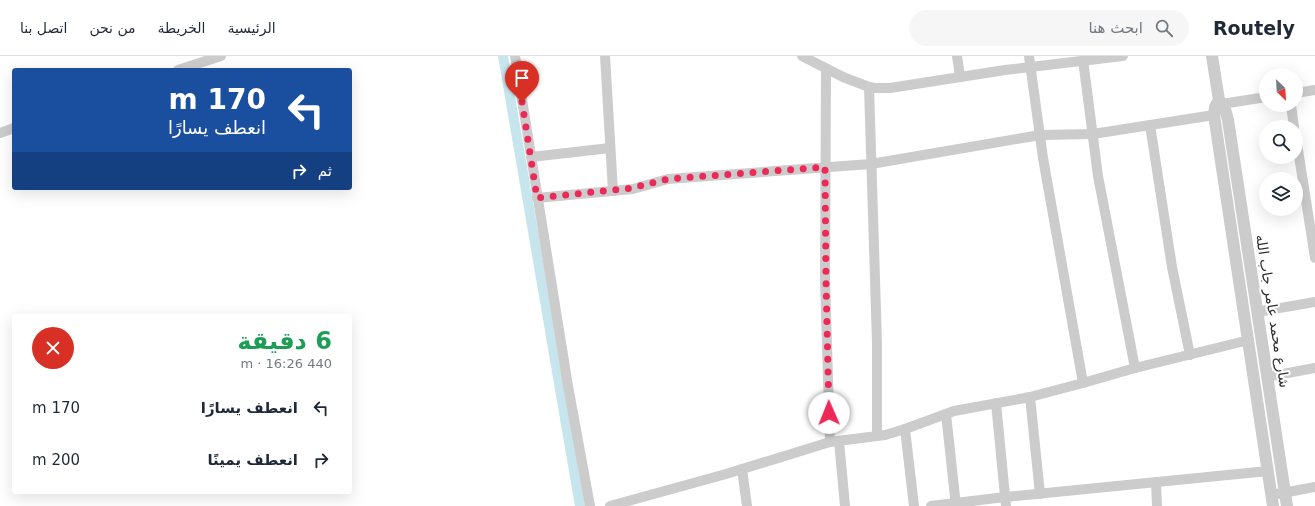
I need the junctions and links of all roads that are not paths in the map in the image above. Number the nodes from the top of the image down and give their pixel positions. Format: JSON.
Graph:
{"nodes":[{"id":1,"x":221,"y":56,"type":"edge"},
{"id":2,"x":515,"y":56,"type":"edge"},
{"id":3,"x":605,"y":56,"type":"edge"},
{"id":4,"x":802,"y":56,"type":"edge"},
{"id":5,"x":957,"y":56,"type":"edge"},
{"id":6,"x":1029,"y":56,"type":"edge"},
{"id":7,"x":1123,"y":56,"type":"edge"},
{"id":8,"x":1212,"y":56,"type":"edge"},
{"id":9,"x":1083,"y":60,"type":"junction"},
{"id":10,"x":1030,"y":67,"type":"junction"},
{"id":11,"x":184,"y":68,"type":"edge"},
{"id":12,"x":826,"y":69,"type":"junction"},
{"id":13,"x":960,"y":76,"type":"junction"},
{"id":14,"x":869,"y":87,"type":"junction"},
{"id":15,"x":1315,"y":90,"type":"edge"},
{"id":16,"x":1303,"y":92,"type":"edge"},
{"id":17,"x":1259,"y":98,"type":"edge"},
{"id":18,"x":1220,"y":102,"type":"junction"},
{"id":19,"x":1214,"y":115,"type":"junction"},
{"id":20,"x":1150,"y":125,"type":"junction"},
{"id":21,"x":12,"y":129,"type":"edge"},
{"id":22,"x":0,"y":133,"type":"edge"},
{"id":23,"x":1093,"y":134,"type":"junction"},
{"id":24,"x":1040,"y":135,"type":"junction"},
{"id":25,"x":610,"y":148,"type":"junction"},
{"id":26,"x":531,"y":157,"type":"junction"},
{"id":27,"x":871,"y":164,"type":"junction"},
{"id":28,"x":1301,"y":164,"type":"edge"},
{"id":29,"x":825,"y":167,"type":"junction"},
{"id":30,"x":612,"y":190,"type":"junction"},
{"id":31,"x":537,"y":198,"type":"junction"},
{"id":32,"x":1314,"y":241,"type":"edge"},
{"id":33,"x":1315,"y":258,"type":"edge"},
{"id":34,"x":1315,"y":302,"type":"edge"},
{"id":35,"x":1258,"y":312,"type":"junction"},
{"id":36,"x":1249,"y":340,"type":"junction"},
{"id":37,"x":1190,"y":355,"type":"junction"},
{"id":38,"x":1135,"y":368,"type":"junction"},
{"id":39,"x":1315,"y":368,"type":"edge"},
{"id":40,"x":1267,"y":377,"type":"junction"},
{"id":41,"x":1083,"y":383,"type":"junction"},
{"id":42,"x":1030,"y":396,"type":"junction"},
{"id":43,"x":996,"y":403,"type":"junction"},
{"id":44,"x":946,"y":414,"type":"junction"},
{"id":45,"x":905,"y":429,"type":"junction"},
{"id":46,"x":877,"y":436,"type":"junction"},
{"id":47,"x":834,"y":442,"type":"junction"},
{"id":48,"x":742,"y":469,"type":"junction"},
{"id":49,"x":1268,"y":471,"type":"junction"},
{"id":50,"x":1156,"y":482,"type":"junction"},
{"id":51,"x":1315,"y":487,"type":"edge"},
{"id":52,"x":1285,"y":492,"type":"junction"},
{"id":53,"x":1040,"y":494,"type":"junction"},
{"id":54,"x":1272,"y":500,"type":"edge"},
{"id":55,"x":1005,"y":502,"type":"edge"},
{"id":56,"x":956,"y":504,"type":"edge"},
{"id":57,"x":590,"y":506,"type":"edge"},
{"id":58,"x":610,"y":506,"type":"edge"},
{"id":59,"x":746,"y":506,"type":"edge"},
{"id":60,"x":845,"y":506,"type":"edge"},
{"id":61,"x":914,"y":506,"type":"edge"},
{"id":62,"x":931,"y":506,"type":"edge"},
{"id":63,"x":1157,"y":506,"type":"edge"},
{"id":64,"x":1287,"y":506,"type":"edge"}],
"edges":[{"from":1,"to":11,"type":"street"},
{"from":2,"to":26,"type":"street"},
{"from":3,"to":25,"type":"street"},
{"from":4,"to":12,"type":"street"},
{"from":5,"to":13,"type":"street"},
{"from":6,"to":10,"type":"street"},
{"from":7,"to":9,"type":"street"},
{"from":8,"to":18,"type":"street","name":"شارع محمد عامر جاب الله"},
{"from":9,"to":10,"type":"street"},
{"from":9,"to":23,"type":"street"},
{"from":10,"to":13,"type":"street"},
{"from":10,"to":24,"type":"street"},
{"from":12,"to":14,"type":"street"},
{"from":12,"to":29,"type":"street"},
{"from":13,"to":14,"type":"street"},
{"from":14,"to":27,"type":"street"},
{"from":15,"to":16,"type":"street"},
{"from":17,"to":18,"type":"street"},
{"from":18,"to":19,"type":"street","name":"شارع محمد عامر جاب الله"},
{"from":18,"to":35,"type":"street","name":"شارع محمد عامر جاب الله"},
{"from":19,"to":20,"type":"street"},
{"from":19,"to":36,"type":"street","name":"شارع محمد عامر جاب الله"},
{"from":20,"to":23,"type":"street"},
{"from":20,"to":37,"type":"street"},
{"from":21,"to":22,"type":"street"},
{"from":23,"to":24,"type":"street"},
{"from":23,"to":38,"type":"street"},
{"from":24,"to":27,"type":"street"},
{"from":24,"to":41,"type":"street"},
{"from":25,"to":26,"type":"street"},
{"from":25,"to":30,"type":"street"},
{"from":26,"to":31,"type":"street"},
{"from":27,"to":29,"type":"street"},
{"from":27,"to":46,"type":"street"},
{"from":28,"to":32,"type":"street"},
{"from":29,"to":30,"type":"street"},
{"from":29,"to":47,"type":"street"},
{"from":30,"to":31,"type":"street"},
{"from":31,"to":57,"type":"street"},
{"from":32,"to":33,"type":"street"},
{"from":34,"to":35,"type":"street"},
{"from":35,"to":40,"type":"street","name":"شارع محمد عامر جاب الله"},
{"from":36,"to":37,"type":"street"},
{"from":36,"to":49,"type":"street","name":"شارع محمد عامر جاب الله"},
{"from":37,"to":38,"type":"street"},
{"from":38,"to":41,"type":"street"},
{"from":39,"to":40,"type":"street"},
{"from":40,"to":52,"type":"street","name":"شارع محمد عامر جاب الله"},
{"from":41,"to":42,"type":"street"},
{"from":42,"to":43,"type":"street"},
{"from":42,"to":53,"type":"street"},
{"from":43,"to":44,"type":"street"},
{"from":43,"to":55,"type":"street"},
{"from":44,"to":45,"type":"street"},
{"from":44,"to":56,"type":"street"},
{"from":45,"to":46,"type":"street"},
{"from":45,"to":61,"type":"street"},
{"from":46,"to":47,"type":"street"},
{"from":47,"to":48,"type":"street"},
{"from":47,"to":60,"type":"street"},
{"from":48,"to":58,"type":"street"},
{"from":48,"to":59,"type":"street"},
{"from":49,"to":50,"type":"street"},
{"from":49,"to":54,"type":"street","name":"شارع محمد عامر جاب الله"},
{"from":50,"to":53,"type":"street"},
{"from":50,"to":63,"type":"street"},
{"from":51,"to":52,"type":"street"},
{"from":52,"to":54,"type":"street"},
{"from":52,"to":64,"type":"street","name":"شارع محمد عامر جاب الله"},
{"from":53,"to":55,"type":"street"},
{"from":55,"to":56,"type":"street"},
{"from":56,"to":62,"type":"street"}]}
